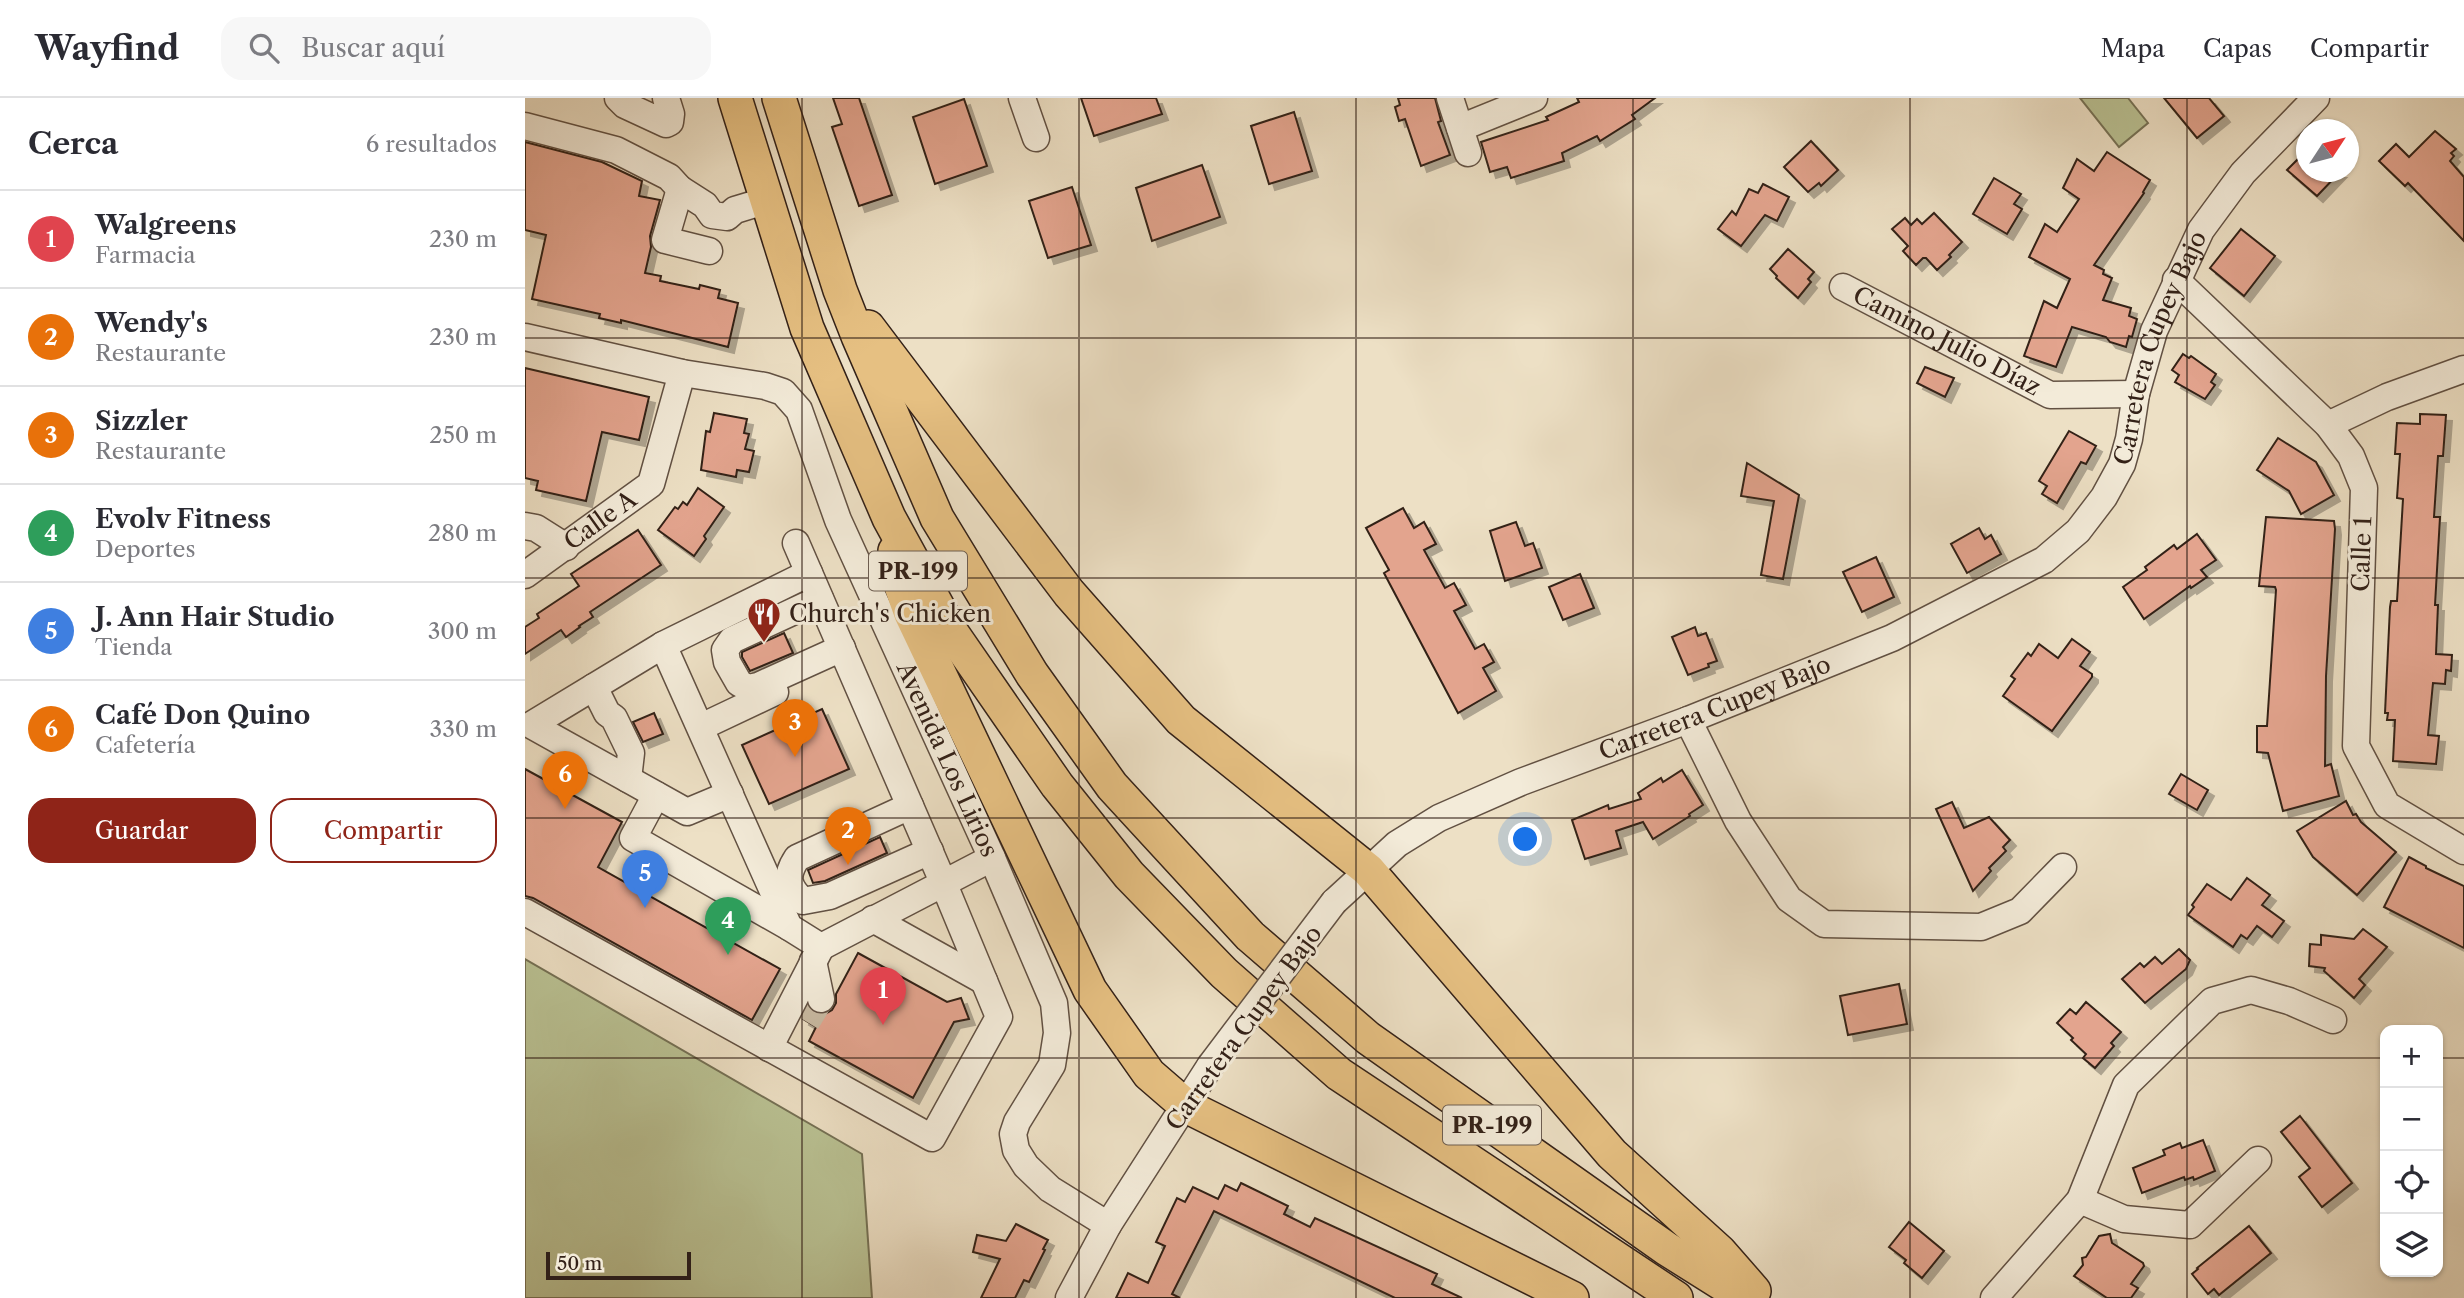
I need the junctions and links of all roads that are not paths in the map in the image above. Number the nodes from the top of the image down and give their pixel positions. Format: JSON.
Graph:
{"nodes":[{"id":1,"x":618,"y":98,"type":"edge"},
{"id":2,"x":666,"y":98,"type":"edge"},
{"id":3,"x":735,"y":98,"type":"edge"},
{"id":4,"x":779,"y":98,"type":"edge"},
{"id":5,"x":1022,"y":98,"type":"edge"},
{"id":6,"x":1450,"y":98,"type":"edge"},
{"id":7,"x":1534,"y":98,"type":"edge"},
{"id":8,"x":2316,"y":98,"type":"edge"},
{"id":9,"x":525,"y":127,"type":"edge"},
{"id":10,"x":1460,"y":128,"type":"junction"},
{"id":11,"x":1036,"y":138,"type":"dead end"},
{"id":12,"x":1468,"y":153,"type":"dead end"},
{"id":13,"x":680,"y":189,"type":"junction"},
{"id":14,"x":768,"y":200,"type":"junction"},
{"id":15,"x":709,"y":251,"type":"dead end"},
{"id":16,"x":2176,"y":280,"type":"junction"},
{"id":17,"x":1843,"y":286,"type":"dead end"},
{"id":18,"x":840,"y":290,"type":"junction"},
{"id":19,"x":525,"y":337,"type":"edge"},
{"id":20,"x":2464,"y":369,"type":"edge"},
{"id":21,"x":682,"y":373,"type":"junction"},
{"id":22,"x":2136,"y":394,"type":"junction"},
{"id":23,"x":2328,"y":425,"type":"junction"},
{"id":24,"x":889,"y":518,"type":"junction"},
{"id":25,"x":525,"y":526,"type":"edge"},
{"id":26,"x":796,"y":543,"type":"dead end"},
{"id":27,"x":566,"y":547,"type":"junction"},
{"id":28,"x":809,"y":573,"type":"junction"},
{"id":29,"x":525,"y":575,"type":"edge"},
{"id":30,"x":820,"y":599,"type":"junction"},
{"id":31,"x":663,"y":645,"type":"junction"},
{"id":32,"x":844,"y":654,"type":"junction"},
{"id":33,"x":594,"y":687,"type":"junction"},
{"id":34,"x":1688,"y":720,"type":"junction"},
{"id":35,"x":528,"y":725,"type":"edge"},
{"id":36,"x":701,"y":727,"type":"junction"},
{"id":37,"x":629,"y":773,"type":"junction"},
{"id":38,"x":730,"y":794,"type":"junction"},
{"id":39,"x":656,"y":795,"type":"junction"},
{"id":40,"x":910,"y":806,"type":"junction"},
{"id":41,"x":930,"y":851,"type":"junction"},
{"id":42,"x":2464,"y":851,"type":"edge"},
{"id":43,"x":992,"y":858,"type":"junction"},
{"id":44,"x":2063,"y":867,"type":"dead end"},
{"id":45,"x":1368,"y":870,"type":"junction"},
{"id":46,"x":943,"y":882,"type":"junction"},
{"id":47,"x":525,"y":912,"type":"edge"},
{"id":48,"x":873,"y":919,"type":"junction"},
{"id":49,"x":789,"y":927,"type":"junction"},
{"id":50,"x":817,"y":954,"type":"junction"},
{"id":51,"x":984,"y":981,"type":"junction"},
{"id":52,"x":2333,"y":1020,"type":"dead end"},
{"id":53,"x":771,"y":1043,"type":"junction"},
{"id":54,"x":1186,"y":1106,"type":"junction"},
{"id":55,"x":2258,"y":1160,"type":"dead end"},
{"id":56,"x":2080,"y":1200,"type":"junction"},
{"id":57,"x":1108,"y":1225,"type":"junction"},
{"id":58,"x":1069,"y":1298,"type":"edge"},
{"id":59,"x":1572,"y":1298,"type":"edge"},
{"id":60,"x":1677,"y":1298,"type":"edge"},
{"id":61,"x":1745,"y":1298,"type":"edge"},
{"id":62,"x":1761,"y":1298,"type":"edge"},
{"id":63,"x":1994,"y":1298,"type":"edge"}],
"edges":[{"from":1,"to":2,"type":"street"},
{"from":3,"to":14,"type":"main road","number":"PR-199"},
{"from":4,"to":18,"type":"main road","number":"PR-199"},
{"from":5,"to":11,"type":"street"},
{"from":6,"to":10,"type":"street"},
{"from":7,"to":10,"type":"street"},
{"from":8,"to":16,"type":"street","name":"Carretera Cupey Bajo"},
{"from":9,"to":13,"type":"street"},
{"from":10,"to":12,"type":"street"},
{"from":13,"to":14,"type":"street"},
{"from":13,"to":15,"type":"street"},
{"from":14,"to":24,"type":"main road","number":"PR-199"},
{"from":16,"to":22,"type":"street","name":"Carretera Cupey Bajo"},
{"from":16,"to":23,"type":"street","name":"Calle 1"},
{"from":17,"to":22,"type":"street","name":"Camino Julio Díaz"},
{"from":18,"to":45,"type":"main road"},
{"from":18,"to":61,"type":"main road","number":"PR-199"},
{"from":19,"to":21,"type":"street","name":"Avenida Los Lirios"},
{"from":20,"to":23,"type":"street"},
{"from":21,"to":27,"type":"street","name":"Calle A"},
{"from":21,"to":43,"type":"street","name":"Avenida Los Lirios"},
{"from":22,"to":34,"type":"street","name":"Carretera Cupey Bajo"},
{"from":23,"to":42,"type":"street","name":"Calle 1"},
{"from":24,"to":54,"type":"main road"},
{"from":24,"to":60,"type":"main road","number":"PR-199"},
{"from":25,"to":27,"type":"street"},
{"from":26,"to":28,"type":"street"},
{"from":27,"to":29,"type":"street","name":"Calle A"},
{"from":28,"to":30,"type":"street"},
{"from":28,"to":31,"type":"street"},
{"from":30,"to":32,"type":"street"},
{"from":30,"to":32,"type":"street"},
{"from":31,"to":33,"type":"street"},
{"from":31,"to":36,"type":"street"},
{"from":32,"to":36,"type":"street"},
{"from":32,"to":40,"type":"street"},
{"from":33,"to":35,"type":"street"},
{"from":33,"to":37,"type":"street"},
{"from":34,"to":44,"type":"street"},
{"from":34,"to":45,"type":"street","name":"Carretera Cupey Bajo"},
{"from":35,"to":37,"type":"street"},
{"from":36,"to":38,"type":"street"},
{"from":37,"to":39,"type":"street"},
{"from":38,"to":39,"type":"street"},
{"from":38,"to":49,"type":"street"},
{"from":39,"to":49,"type":"street"},
{"from":40,"to":41,"type":"street"},
{"from":40,"to":41,"type":"street"},
{"from":41,"to":46,"type":"street"},
{"from":43,"to":46,"type":"street"},
{"from":43,"to":57,"type":"street","name":"Avenida Los Lirios"},
{"from":45,"to":54,"type":"street","name":"Carretera Cupey Bajo","bridge":true},
{"from":45,"to":62,"type":"main road"},
{"from":46,"to":48,"type":"street"},
{"from":46,"to":51,"type":"street"},
{"from":47,"to":53,"type":"street"},
{"from":48,"to":50,"type":"street"},
{"from":48,"to":51,"type":"street"},
{"from":49,"to":50,"type":"street"},
{"from":50,"to":53,"type":"street"},
{"from":50,"to":53,"type":"street"},
{"from":51,"to":53,"type":"street"},
{"from":52,"to":56,"type":"street"},
{"from":54,"to":57,"type":"street","name":"Carretera Cupey Bajo"},
{"from":54,"to":59,"type":"main road"},
{"from":55,"to":56,"type":"street"},
{"from":56,"to":63,"type":"street"},
{"from":57,"to":58,"type":"street","name":"Carretera Cupey Bajo"}]}
